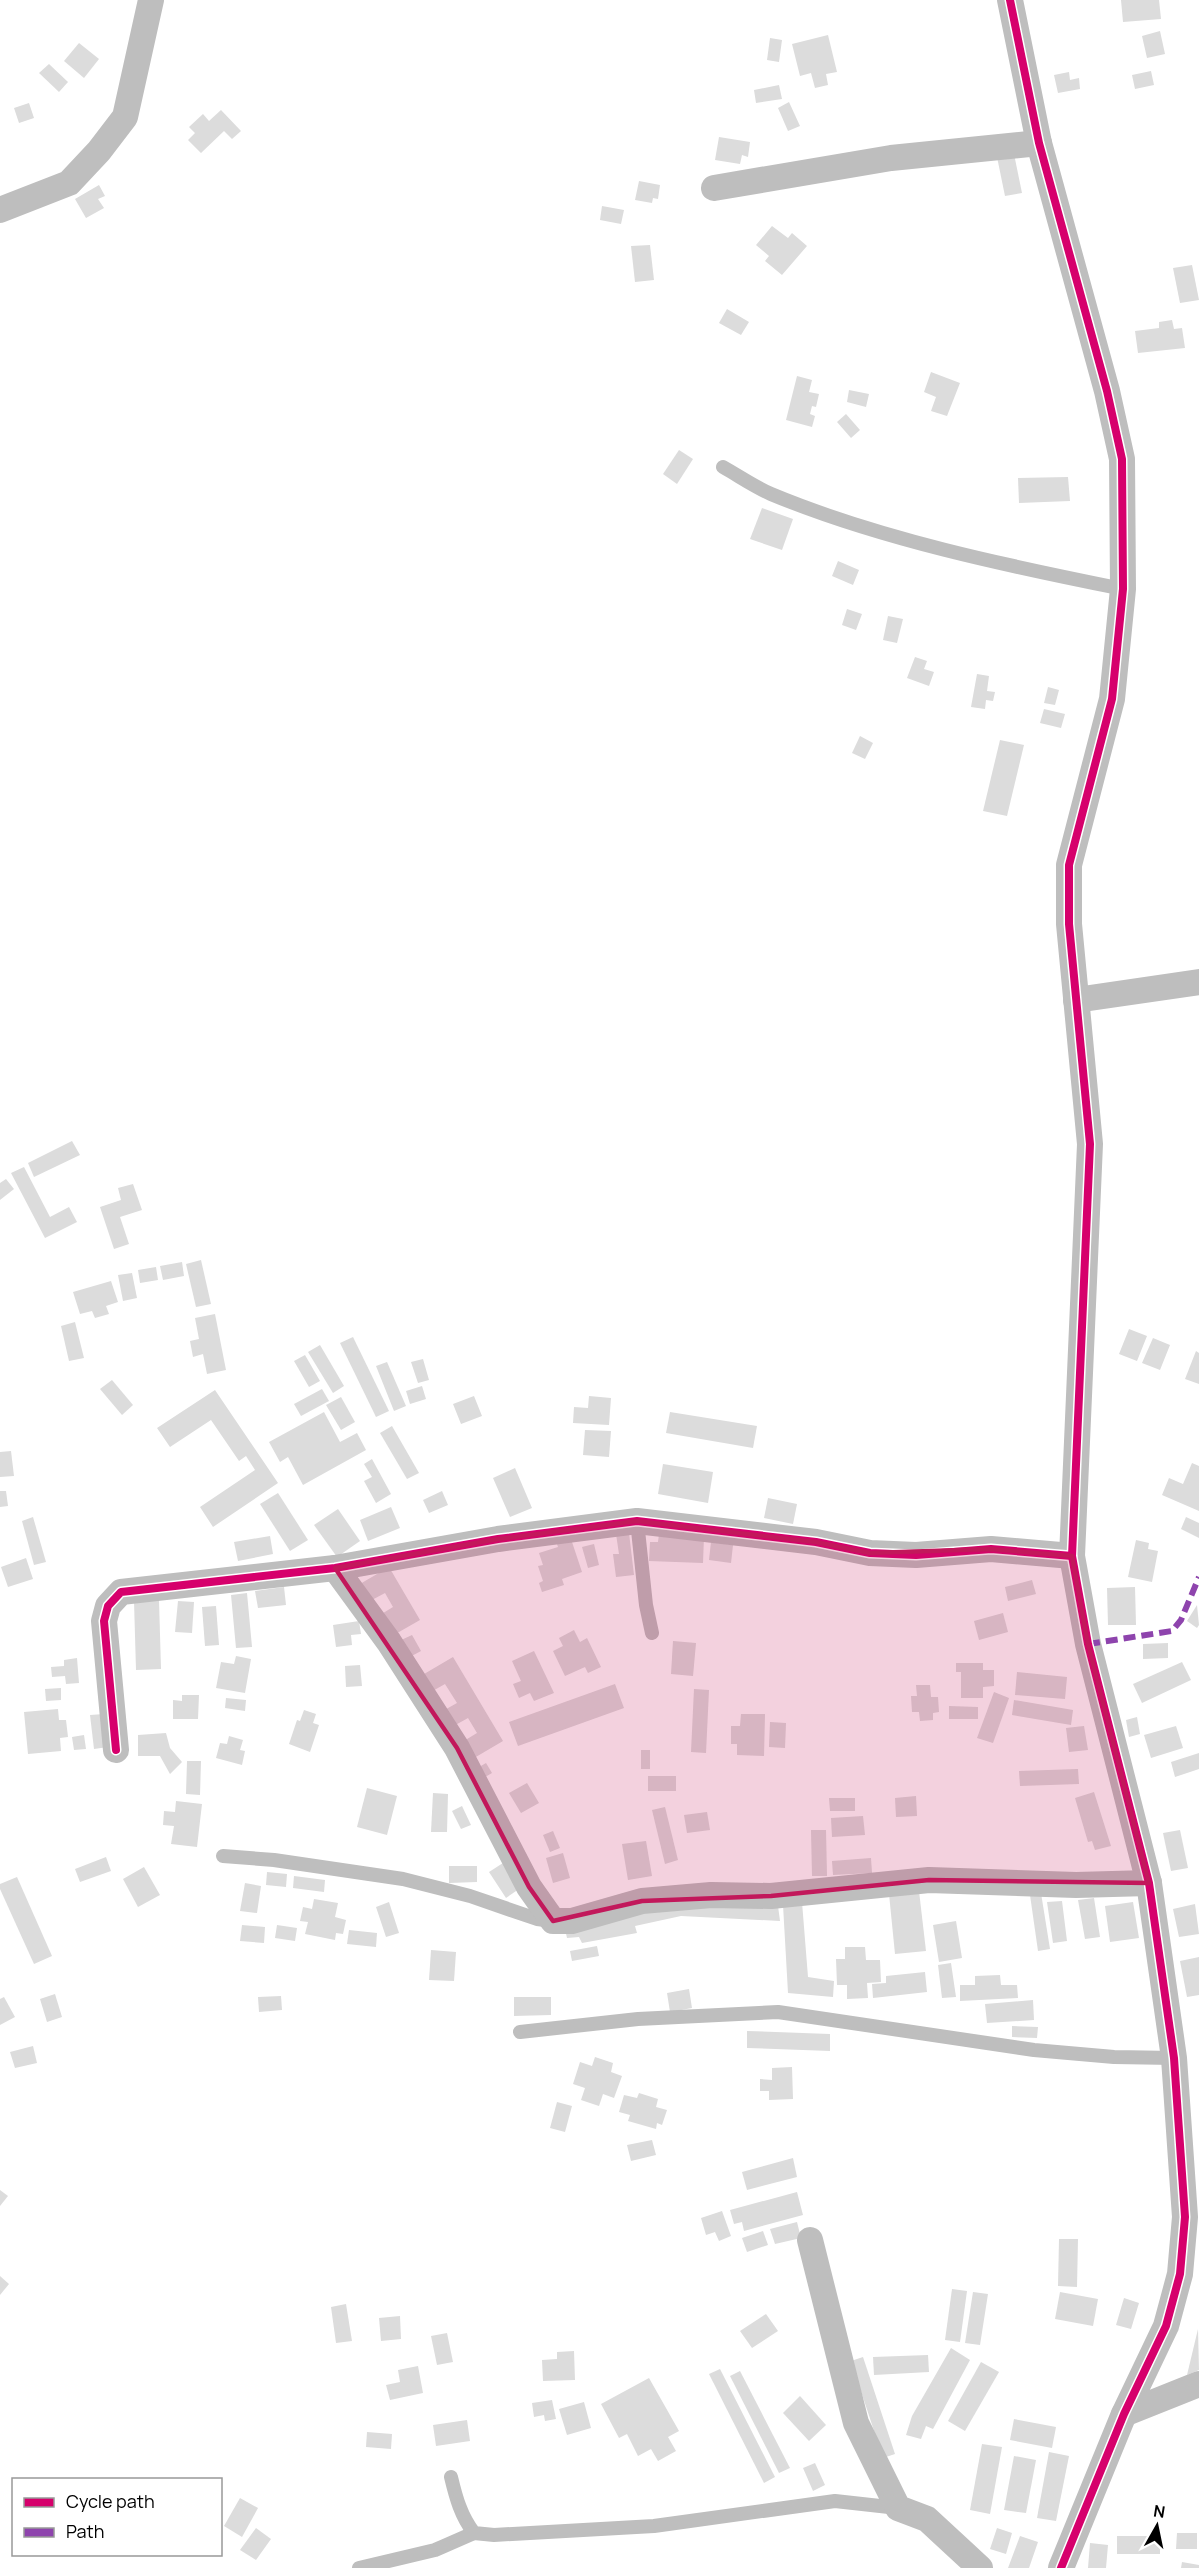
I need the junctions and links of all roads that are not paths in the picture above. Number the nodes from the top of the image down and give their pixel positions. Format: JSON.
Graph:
{"nodes":[{"id":1,"x":151,"y":0,"type":"edge"},
{"id":2,"x":1010,"y":0,"type":"edge"},
{"id":3,"x":1039,"y":143,"type":"junction"},
{"id":4,"x":714,"y":188,"type":"dead end"},
{"id":5,"x":0,"y":210,"type":"edge"},
{"id":6,"x":723,"y":467,"type":"dead end"},
{"id":7,"x":1123,"y":589,"type":"junction"},
{"id":8,"x":1199,"y":982,"type":"edge"},
{"id":9,"x":1076,"y":1000,"type":"junction"},
{"id":10,"x":637,"y":1521,"type":"junction"},
{"id":11,"x":1072,"y":1556,"type":"junction"},
{"id":12,"x":335,"y":1568,"type":"junction"},
{"id":13,"x":652,"y":1633,"type":"dead end"},
{"id":14,"x":116,"y":1750,"type":"dead end"},
{"id":15,"x":222,"y":1856,"type":"dead end"},
{"id":16,"x":1149,"y":1883,"type":"junction"},
{"id":17,"x":554,"y":1921,"type":"junction"},
{"id":18,"x":520,"y":2032,"type":"dead end"},
{"id":19,"x":1174,"y":2058,"type":"junction"},
{"id":20,"x":810,"y":2240,"type":"dead end"},
{"id":21,"x":1199,"y":2384,"type":"edge"},
{"id":22,"x":1124,"y":2414,"type":"junction"},
{"id":23,"x":451,"y":2477,"type":"dead end"},
{"id":24,"x":898,"y":2508,"type":"junction"},
{"id":25,"x":474,"y":2533,"type":"junction"},
{"id":26,"x":359,"y":2568,"type":"edge"},
{"id":27,"x":980,"y":2568,"type":"edge"},
{"id":28,"x":1061,"y":2568,"type":"edge"}],
"edges":[{"from":1,"to":5,"type":"street"},
{"from":2,"to":3,"type":"street"},
{"from":3,"to":4,"type":"street"},
{"from":3,"to":7,"type":"street"},
{"from":6,"to":7,"type":"lane"},
{"from":7,"to":9,"type":"street"},
{"from":8,"to":9,"type":"street"},
{"from":9,"to":11,"type":"street"},
{"from":10,"to":11,"type":"street"},
{"from":10,"to":12,"type":"street"},
{"from":10,"to":13,"type":"lane"},
{"from":11,"to":16,"type":"street"},
{"from":12,"to":14,"type":"street"},
{"from":12,"to":17,"type":"street"},
{"from":15,"to":17,"type":"lane"},
{"from":16,"to":17,"type":"street"},
{"from":16,"to":19,"type":"street"},
{"from":18,"to":19,"type":"lane"},
{"from":19,"to":22,"type":"street"},
{"from":20,"to":24,"type":"street"},
{"from":21,"to":22,"type":"street"},
{"from":22,"to":28,"type":"street"},
{"from":23,"to":25,"type":"lane"},
{"from":24,"to":25,"type":"lane"},
{"from":24,"to":27,"type":"street"},
{"from":25,"to":26,"type":"lane"}]}
